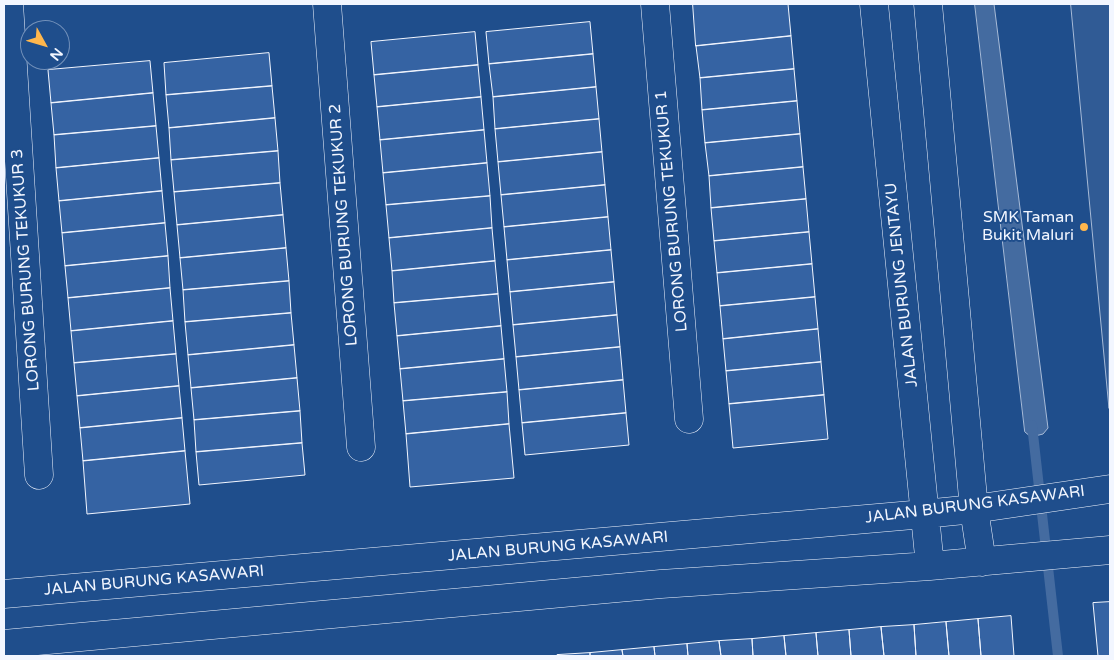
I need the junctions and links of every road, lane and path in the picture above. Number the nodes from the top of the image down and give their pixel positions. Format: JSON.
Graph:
{"nodes":[{"id":1,"x":9,"y":4,"type":"edge"},
{"id":2,"x":327,"y":4,"type":"edge"},
{"id":3,"x":655,"y":4,"type":"edge"},
{"id":4,"x":874,"y":4,"type":"edge"},
{"id":5,"x":928,"y":4,"type":"edge"},
{"id":6,"x":689,"y":419,"type":"dead end"},
{"id":7,"x":361,"y":447,"type":"dead end"},
{"id":8,"x":39,"y":475,"type":"dead end"},
{"id":9,"x":1110,"y":489,"type":"edge"},
{"id":10,"x":974,"y":509,"type":"junction"},
{"id":11,"x":924,"y":514,"type":"junction"},
{"id":12,"x":1104,"y":550,"type":"edge"},
{"id":13,"x":982,"y":562,"type":"junction"},
{"id":14,"x":930,"y":566,"type":"junction"},
{"id":15,"x":4,"y":594,"type":"edge"},
{"id":16,"x":4,"y":644,"type":"edge"}],
"edges":[{"from":1,"to":8,"type":"street","name":"LORONG BURUNG TEKUKUR 3"},
{"from":2,"to":7,"type":"street","name":"LORONG BURUNG TEKUKUR 2"},
{"from":3,"to":6,"type":"street","name":"LORONG BURUNG TEKUKUR 1"},
{"from":4,"to":11,"type":"street","name":"JALAN BURUNG JENTAYU"},
{"from":5,"to":10,"type":"street"},
{"from":9,"to":10,"type":"street","name":"JALAN BURUNG KASAWARI"},
{"from":10,"to":11,"type":"street","name":"JALAN BURUNG KASAWARI"},
{"from":10,"to":13,"type":"street"},
{"from":11,"to":14,"type":"street","name":"JALAN BURUNG JENTAYU"},
{"from":11,"to":15,"type":"street","name":"JALAN BURUNG KASAWARI"},
{"from":12,"to":13,"type":"street"},
{"from":13,"to":14,"type":"street"},
{"from":14,"to":16,"type":"street"}]}
